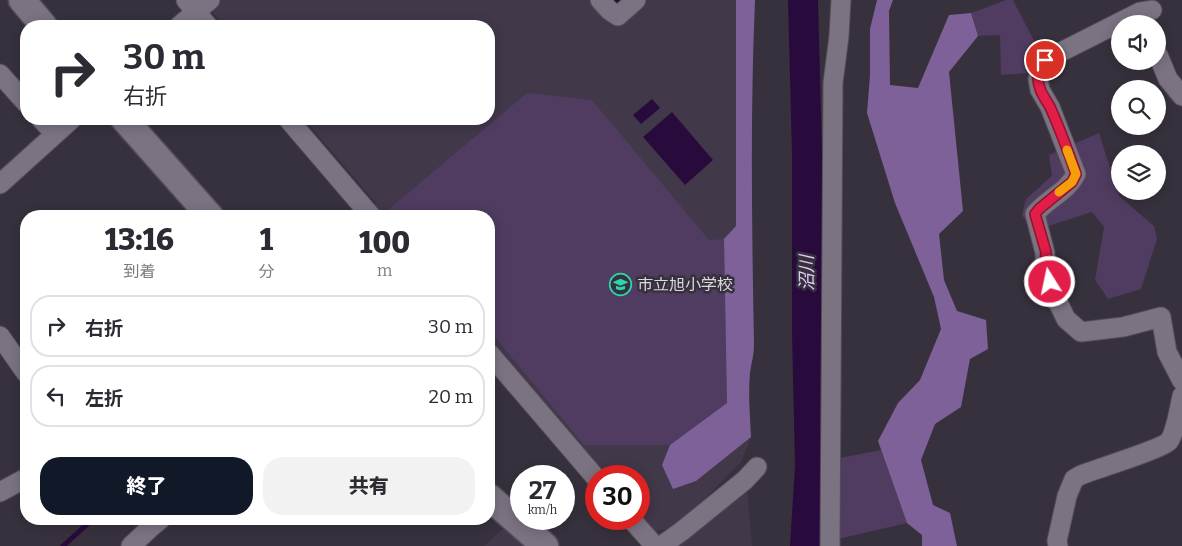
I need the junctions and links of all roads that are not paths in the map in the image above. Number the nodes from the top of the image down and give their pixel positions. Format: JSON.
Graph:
{"nodes":[{"id":1,"x":22,"y":0,"type":"edge"},
{"id":2,"x":600,"y":0,"type":"edge"},
{"id":3,"x":636,"y":0,"type":"edge"},
{"id":4,"x":841,"y":0,"type":"edge"},
{"id":5,"x":197,"y":4,"type":"edge"},
{"id":6,"x":1154,"y":11,"type":"edge"},
{"id":7,"x":39,"y":20,"type":"edge"},
{"id":8,"x":184,"y":20,"type":"edge"},
{"id":9,"x":205,"y":20,"type":"edge"},
{"id":10,"x":1164,"y":70,"type":"edge"},
{"id":11,"x":0,"y":74,"type":"edge"},
{"id":12,"x":20,"y":96,"type":"edge"},
{"id":13,"x":1182,"y":96,"type":"edge"},
{"id":14,"x":46,"y":125,"type":"edge"},
{"id":15,"x":65,"y":125,"type":"edge"},
{"id":16,"x":129,"y":125,"type":"edge"},
{"id":17,"x":293,"y":125,"type":"edge"},
{"id":18,"x":55,"y":134,"type":"junction"},
{"id":19,"x":0,"y":184,"type":"edge"},
{"id":20,"x":205,"y":210,"type":"edge"},
{"id":21,"x":366,"y":210,"type":"edge"},
{"id":22,"x":0,"y":336,"type":"edge"},
{"id":23,"x":495,"y":360,"type":"edge"},
{"id":24,"x":20,"y":364,"type":"edge"},
{"id":25,"x":1182,"y":381,"type":"edge"},
{"id":26,"x":1182,"y":396,"type":"edge"},
{"id":27,"x":585,"y":465,"type":"edge"},
{"id":28,"x":757,"y":467,"type":"dead end"},
{"id":29,"x":20,"y":481,"type":"edge"},
{"id":30,"x":0,"y":492,"type":"edge"},
{"id":31,"x":495,"y":502,"type":"edge"},
{"id":32,"x":154,"y":525,"type":"edge"},
{"id":33,"x":641,"y":530,"type":"edge"},
{"id":34,"x":131,"y":546,"type":"edge"},
{"id":35,"x":545,"y":546,"type":"edge"},
{"id":36,"x":655,"y":546,"type":"edge"},
{"id":37,"x":661,"y":546,"type":"edge"},
{"id":38,"x":830,"y":546,"type":"edge"},
{"id":39,"x":1058,"y":546,"type":"edge"}],
"edges":[{"from":1,"to":7,"type":"main road"},
{"from":2,"to":3,"type":"street"},
{"from":4,"to":38,"type":"street"},
{"from":5,"to":8,"type":"street"},
{"from":5,"to":9,"type":"street"},
{"from":6,"to":25,"type":"street"},
{"from":10,"to":13,"type":"street"},
{"from":11,"to":12,"type":"street"},
{"from":14,"to":18,"type":"street"},
{"from":15,"to":18,"type":"street"},
{"from":16,"to":20,"type":"main road"},
{"from":17,"to":21,"type":"street"},
{"from":18,"to":19,"type":"street"},
{"from":22,"to":24,"type":"street"},
{"from":23,"to":27,"type":"street"},
{"from":26,"to":39,"type":"street"},
{"from":28,"to":37,"type":"street"},
{"from":29,"to":30,"type":"street"},
{"from":31,"to":35,"type":"main road"},
{"from":32,"to":34,"type":"street"},
{"from":33,"to":36,"type":"street"}]}
